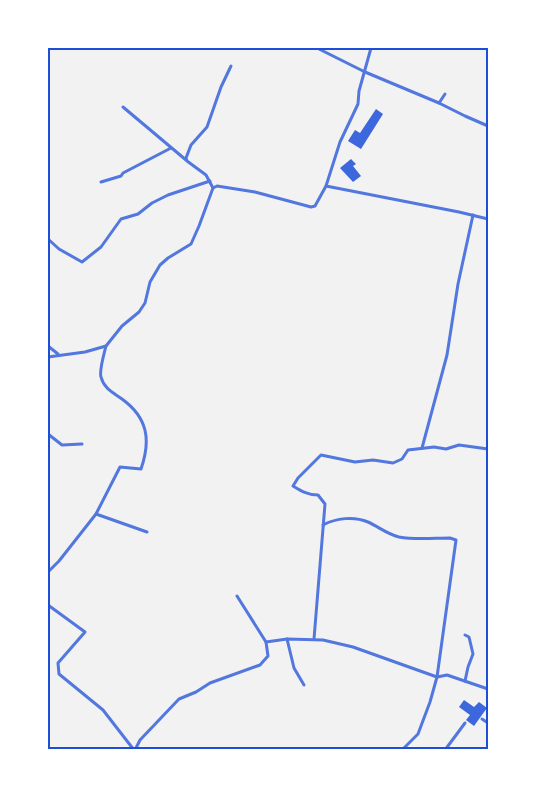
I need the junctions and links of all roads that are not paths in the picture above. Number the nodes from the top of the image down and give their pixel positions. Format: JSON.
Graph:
{"nodes":[{"id":1,"x":317,"y":48,"type":"edge"},
{"id":2,"x":371,"y":48,"type":"edge"},
{"id":3,"x":231,"y":66,"type":"dead end"},
{"id":4,"x":365,"y":72,"type":"junction"},
{"id":5,"x":445,"y":94,"type":"dead end"},
{"id":6,"x":439,"y":103,"type":"junction"},
{"id":7,"x":123,"y":107,"type":"dead end"},
{"id":8,"x":488,"y":126,"type":"edge"},
{"id":9,"x":171,"y":148,"type":"junction"},
{"id":10,"x":187,"y":161,"type":"junction"},
{"id":11,"x":210,"y":181,"type":"junction"},
{"id":12,"x":101,"y":182,"type":"dead end"},
{"id":13,"x":326,"y":186,"type":"junction"},
{"id":14,"x":213,"y":188,"type":"junction"},
{"id":15,"x":473,"y":215,"type":"junction"},
{"id":16,"x":488,"y":219,"type":"edge"},
{"id":17,"x":48,"y":239,"type":"edge"},
{"id":18,"x":48,"y":346,"type":"edge"},
{"id":19,"x":106,"y":346,"type":"junction"},
{"id":20,"x":58,"y":354,"type":"junction"},
{"id":21,"x":48,"y":357,"type":"edge"},
{"id":22,"x":48,"y":434,"type":"edge"},
{"id":23,"x":82,"y":444,"type":"dead end"},
{"id":24,"x":422,"y":448,"type":"junction"},
{"id":25,"x":488,"y":449,"type":"edge"},
{"id":26,"x":96,"y":514,"type":"junction"},
{"id":27,"x":322,"y":525,"type":"junction"},
{"id":28,"x":147,"y":532,"type":"dead end"},
{"id":29,"x":48,"y":572,"type":"edge"},
{"id":30,"x":237,"y":596,"type":"dead end"},
{"id":31,"x":48,"y":605,"type":"edge"},
{"id":32,"x":465,"y":635,"type":"dead end"},
{"id":33,"x":287,"y":639,"type":"junction"},
{"id":34,"x":314,"y":639,"type":"junction"},
{"id":35,"x":266,"y":642,"type":"junction"},
{"id":36,"x":437,"y":677,"type":"junction"},
{"id":37,"x":465,"y":681,"type":"junction"},
{"id":38,"x":304,"y":685,"type":"dead end"},
{"id":39,"x":488,"y":689,"type":"edge"},
{"id":40,"x":482,"y":719,"type":"dead end"},
{"id":41,"x":466,"y":723,"type":"dead end"},
{"id":42,"x":488,"y":723,"type":"edge"},
{"id":43,"x":135,"y":750,"type":"edge"},
{"id":44,"x":402,"y":750,"type":"edge"},
{"id":45,"x":445,"y":750,"type":"edge"}],
"edges":[{"from":1,"to":4,"type":"street"},
{"from":2,"to":4,"type":"street"},
{"from":3,"to":10,"type":"street"},
{"from":4,"to":6,"type":"street"},
{"from":4,"to":13,"type":"street"},
{"from":5,"to":6,"type":"street"},
{"from":6,"to":8,"type":"street"},
{"from":7,"to":9,"type":"street"},
{"from":9,"to":10,"type":"street"},
{"from":9,"to":12,"type":"street"},
{"from":10,"to":11,"type":"street"},
{"from":11,"to":14,"type":"street"},
{"from":11,"to":17,"type":"street"},
{"from":13,"to":14,"type":"street"},
{"from":13,"to":15,"type":"street"},
{"from":14,"to":19,"type":"street"},
{"from":15,"to":16,"type":"street"},
{"from":15,"to":24,"type":"street"},
{"from":18,"to":20,"type":"street"},
{"from":19,"to":20,"type":"street"},
{"from":19,"to":26,"type":"street"},
{"from":20,"to":21,"type":"street"},
{"from":22,"to":23,"type":"street"},
{"from":24,"to":25,"type":"street"},
{"from":24,"to":27,"type":"street"},
{"from":26,"to":28,"type":"street"},
{"from":26,"to":29,"type":"street"},
{"from":27,"to":34,"type":"street"},
{"from":27,"to":36,"type":"street"},
{"from":30,"to":35,"type":"street"},
{"from":31,"to":43,"type":"street"},
{"from":32,"to":37,"type":"street"},
{"from":33,"to":34,"type":"street"},
{"from":33,"to":35,"type":"street"},
{"from":33,"to":38,"type":"street"},
{"from":34,"to":36,"type":"street"},
{"from":35,"to":43,"type":"street"},
{"from":36,"to":37,"type":"street"},
{"from":36,"to":44,"type":"street"},
{"from":37,"to":39,"type":"street"},
{"from":40,"to":42,"type":"street"},
{"from":41,"to":45,"type":"street"}]}
